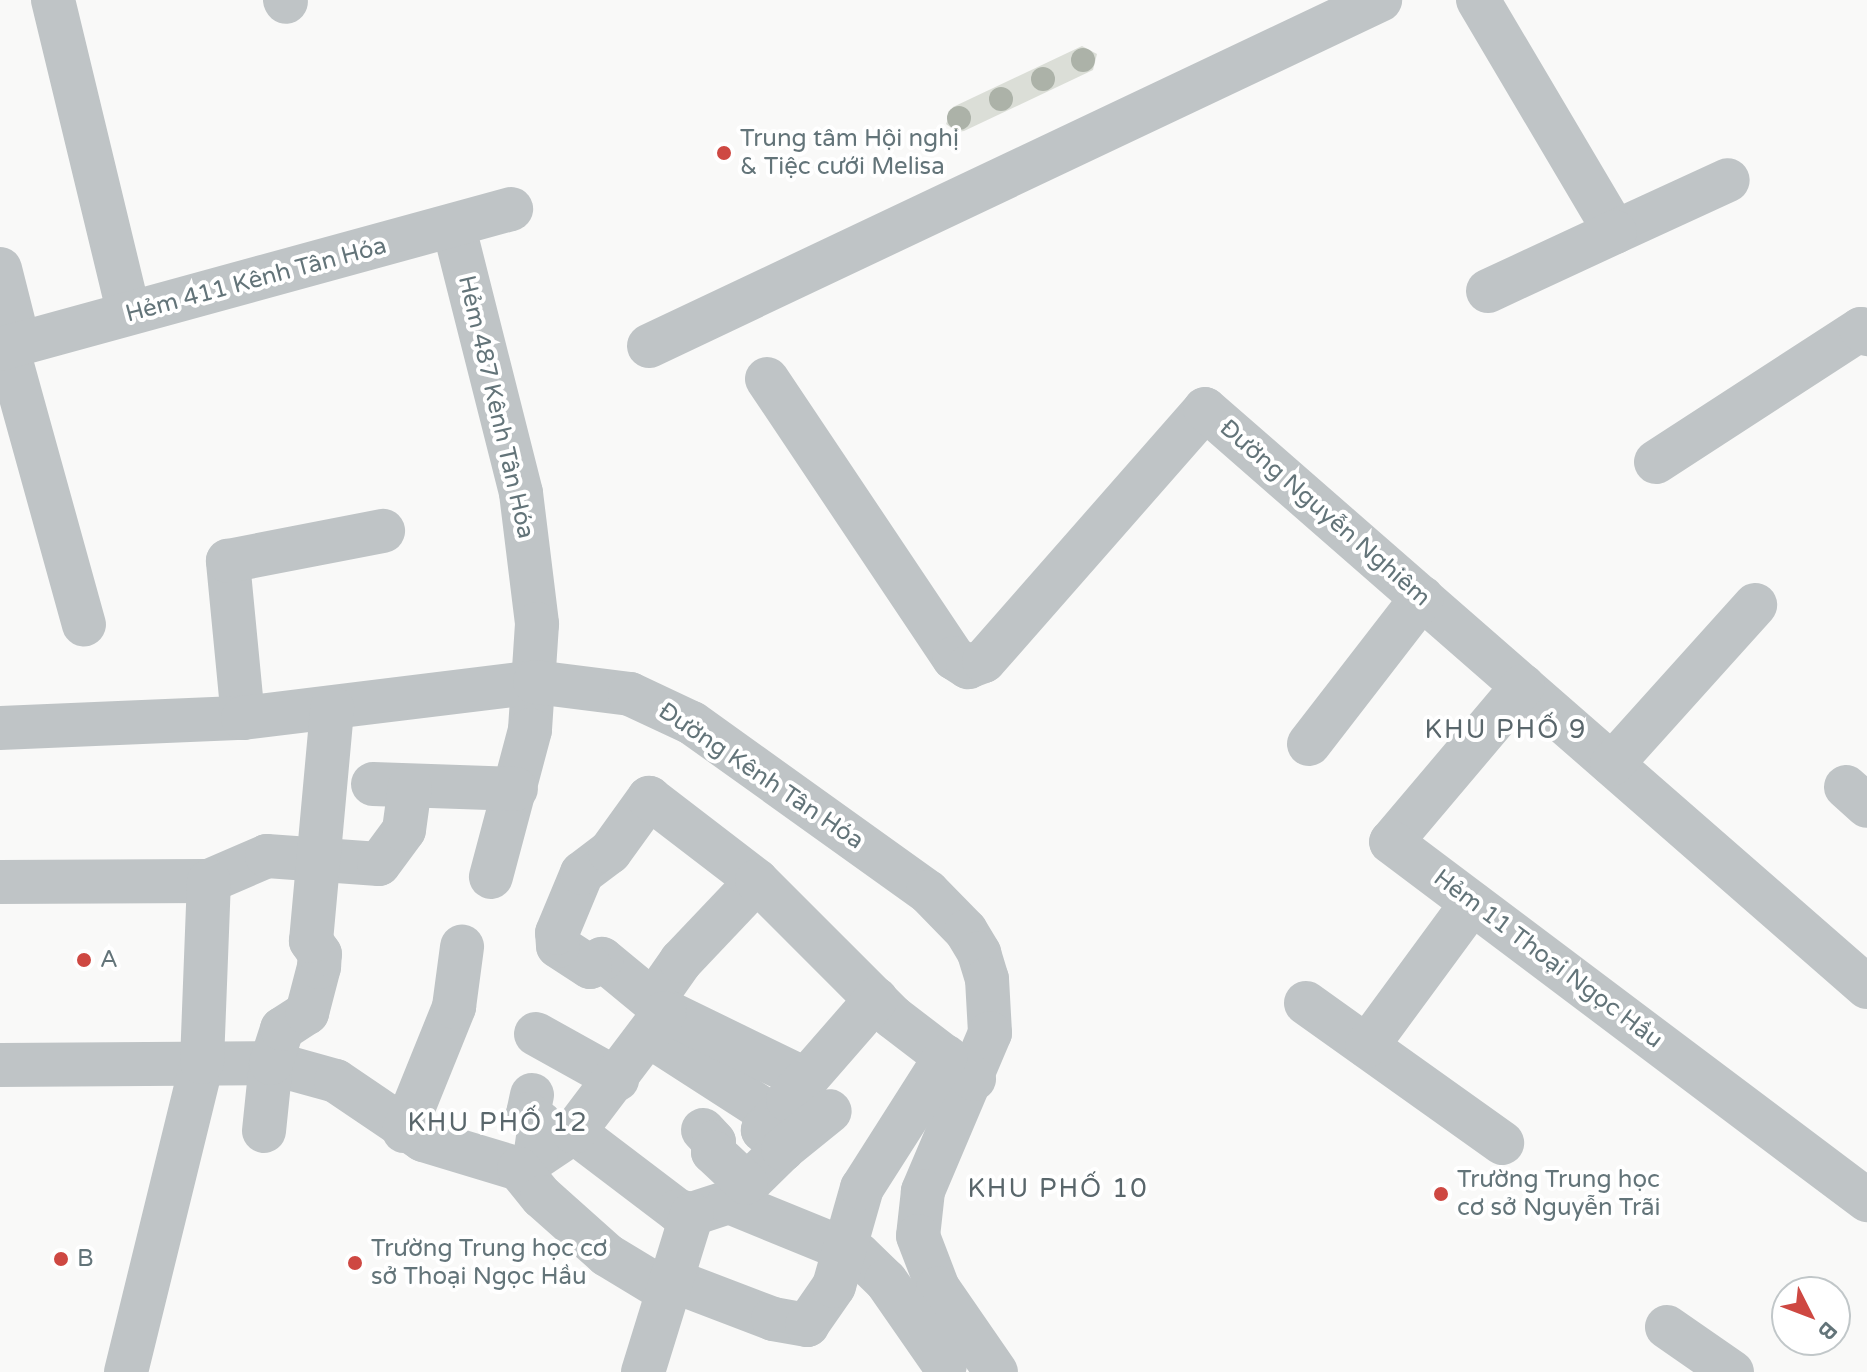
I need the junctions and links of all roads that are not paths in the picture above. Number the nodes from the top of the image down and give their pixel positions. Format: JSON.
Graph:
{"nodes":[{"id":1,"x":53,"y":0,"type":"edge"},
{"id":2,"x":1478,"y":0,"type":"edge"},
{"id":3,"x":1355,"y":4,"type":"edge"},
{"id":4,"x":1728,"y":180,"type":"dead end"},
{"id":5,"x":511,"y":209,"type":"dead end"},
{"id":6,"x":454,"y":228,"type":"junction"},
{"id":7,"x":1615,"y":232,"type":"junction"},
{"id":8,"x":0,"y":269,"type":"edge"},
{"id":9,"x":1488,"y":291,"type":"dead end"},
{"id":10,"x":129,"y":313,"type":"junction"},
{"id":11,"x":1867,"y":334,"type":"edge"},
{"id":12,"x":649,"y":346,"type":"dead end"},
{"id":13,"x":8,"y":347,"type":"edge"},
{"id":14,"x":767,"y":379,"type":"dead end"},
{"id":15,"x":1656,"y":462,"type":"dead end"},
{"id":16,"x":383,"y":531,"type":"dead end"},
{"id":17,"x":1422,"y":598,"type":"junction"},
{"id":18,"x":1755,"y":605,"type":"dead end"},
{"id":19,"x":84,"y":624,"type":"dead end"},
{"id":20,"x":535,"y":682,"type":"junction"},
{"id":21,"x":1523,"y":686,"type":"junction"},
{"id":22,"x":332,"y":708,"type":"junction"},
{"id":23,"x":243,"y":718,"type":"junction"},
{"id":24,"x":0,"y":728,"type":"edge"},
{"id":25,"x":1309,"y":744,"type":"dead end"},
{"id":26,"x":1612,"y":764,"type":"junction"},
{"id":27,"x":516,"y":789,"type":"junction"},
{"id":28,"x":322,"y":858,"type":"junction"},
{"id":29,"x":491,"y":877,"type":"dead end"},
{"id":30,"x":209,"y":881,"type":"junction"},
{"id":31,"x":757,"y":881,"type":"junction"},
{"id":32,"x":0,"y":882,"type":"edge"},
{"id":33,"x":1472,"y":903,"type":"junction"},
{"id":34,"x":462,"y":947,"type":"dead end"},
{"id":35,"x":1867,"y":987,"type":"edge"},
{"id":36,"x":876,"y":999,"type":"junction"},
{"id":37,"x":1306,"y":1003,"type":"dead end"},
{"id":38,"x":655,"y":1016,"type":"junction"},
{"id":39,"x":536,"y":1034,"type":"dead end"},
{"id":40,"x":1367,"y":1046,"type":"junction"},
{"id":41,"x":202,"y":1062,"type":"junction"},
{"id":42,"x":271,"y":1063,"type":"junction"},
{"id":43,"x":960,"y":1067,"type":"junction"},
{"id":44,"x":2,"y":1074,"type":"edge"},
{"id":45,"x":617,"y":1079,"type":"junction"},
{"id":46,"x":532,"y":1095,"type":"dead end"},
{"id":47,"x":817,"y":1095,"type":"junction"},
{"id":48,"x":703,"y":1130,"type":"dead end"},
{"id":49,"x":264,"y":1131,"type":"dead end"},
{"id":50,"x":404,"y":1131,"type":"junction"},
{"id":51,"x":574,"y":1132,"type":"junction"},
{"id":52,"x":779,"y":1133,"type":"junction"},
{"id":53,"x":1502,"y":1143,"type":"dead end"},
{"id":54,"x":527,"y":1164,"type":"junction"},
{"id":55,"x":723,"y":1199,"type":"junction"},
{"id":56,"x":1867,"y":1200,"type":"edge"},
{"id":57,"x":847,"y":1248,"type":"junction"},
{"id":58,"x":670,"y":1286,"type":"junction"},
{"id":59,"x":1667,"y":1327,"type":"dead end"},
{"id":60,"x":963,"y":1364,"type":"edge"},
{"id":61,"x":126,"y":1372,"type":"edge"},
{"id":62,"x":643,"y":1372,"type":"edge"},
{"id":63,"x":1732,"y":1372,"type":"edge"}],
"edges":[{"from":1,"to":10,"type":"street"},
{"from":2,"to":7,"type":"street"},
{"from":3,"to":12,"type":"street"},
{"from":4,"to":7,"type":"street"},
{"from":5,"to":6,"type":"street","name":"Hẻm 411 Kênh Tân Hóa"},
{"from":6,"to":10,"type":"street","name":"Hẻm 411 Kênh Tân Hóa"},
{"from":6,"to":20,"type":"street","name":"Hẻm 487 Kênh Tân Hóa"},
{"from":7,"to":9,"type":"street"},
{"from":8,"to":13,"type":"street"},
{"from":10,"to":13,"type":"street","name":"Hẻm 411 Kênh Tân Hóa"},
{"from":11,"to":15,"type":"street"},
{"from":13,"to":19,"type":"street"},
{"from":14,"to":17,"type":"street","name":"Đường Nguyễn Nghiêm"},
{"from":16,"to":23,"type":"street"},
{"from":17,"to":21,"type":"street","name":"Đường Nguyễn Nghiêm"},
{"from":17,"to":25,"type":"street"},
{"from":18,"to":26,"type":"street"},
{"from":20,"to":22,"type":"street","name":"Đường Kênh Tân Hóa"},
{"from":20,"to":27,"type":"street","name":"Hẻm 487 Kênh Tân Hóa"},
{"from":20,"to":43,"type":"street","name":"Đường Kênh Tân Hóa"},
{"from":21,"to":26,"type":"street","name":"Đường Nguyễn Nghiêm"},
{"from":21,"to":33,"type":"street","name":"Hẻm 11 Thoại Ngọc Hầu"},
{"from":22,"to":23,"type":"street","name":"Đường Kênh Tân Hóa"},
{"from":22,"to":28,"type":"street"},
{"from":23,"to":24,"type":"street","name":"Đường Kênh Tân Hóa"},
{"from":26,"to":35,"type":"street","name":"Đường Nguyễn Nghiêm"},
{"from":27,"to":28,"type":"street"},
{"from":27,"to":29,"type":"street","name":"Hẻm 487 Kênh Tân Hóa"},
{"from":28,"to":30,"type":"street"},
{"from":28,"to":42,"type":"street"},
{"from":30,"to":32,"type":"street"},
{"from":30,"to":41,"type":"street"},
{"from":31,"to":36,"type":"street"},
{"from":31,"to":38,"type":"street"},
{"from":31,"to":38,"type":"street"},
{"from":33,"to":40,"type":"street"},
{"from":33,"to":56,"type":"street","name":"Hẻm 11 Thoại Ngọc Hầu"},
{"from":34,"to":50,"type":"street"},
{"from":36,"to":43,"type":"street"},
{"from":36,"to":47,"type":"street"},
{"from":37,"to":40,"type":"street"},
{"from":38,"to":45,"type":"street"},
{"from":38,"to":47,"type":"street"},
{"from":38,"to":52,"type":"street"},
{"from":39,"to":45,"type":"street"},
{"from":40,"to":53,"type":"street"},
{"from":41,"to":42,"type":"street"},
{"from":41,"to":44,"type":"street"},
{"from":41,"to":61,"type":"street"},
{"from":42,"to":49,"type":"street"},
{"from":42,"to":50,"type":"street"},
{"from":43,"to":57,"type":"street"},
{"from":43,"to":60,"type":"street","name":"Đường Kênh Tân Hóa"},
{"from":45,"to":51,"type":"street"},
{"from":46,"to":54,"type":"street"},
{"from":47,"to":52,"type":"street"},
{"from":48,"to":55,"type":"street"},
{"from":50,"to":54,"type":"street"},
{"from":51,"to":54,"type":"street"},
{"from":51,"to":55,"type":"street"},
{"from":52,"to":55,"type":"street"},
{"from":54,"to":58,"type":"street"},
{"from":55,"to":57,"type":"street"},
{"from":55,"to":58,"type":"street"},
{"from":57,"to":58,"type":"street"},
{"from":57,"to":60,"type":"street"},
{"from":58,"to":62,"type":"street"},
{"from":59,"to":63,"type":"street"}]}
